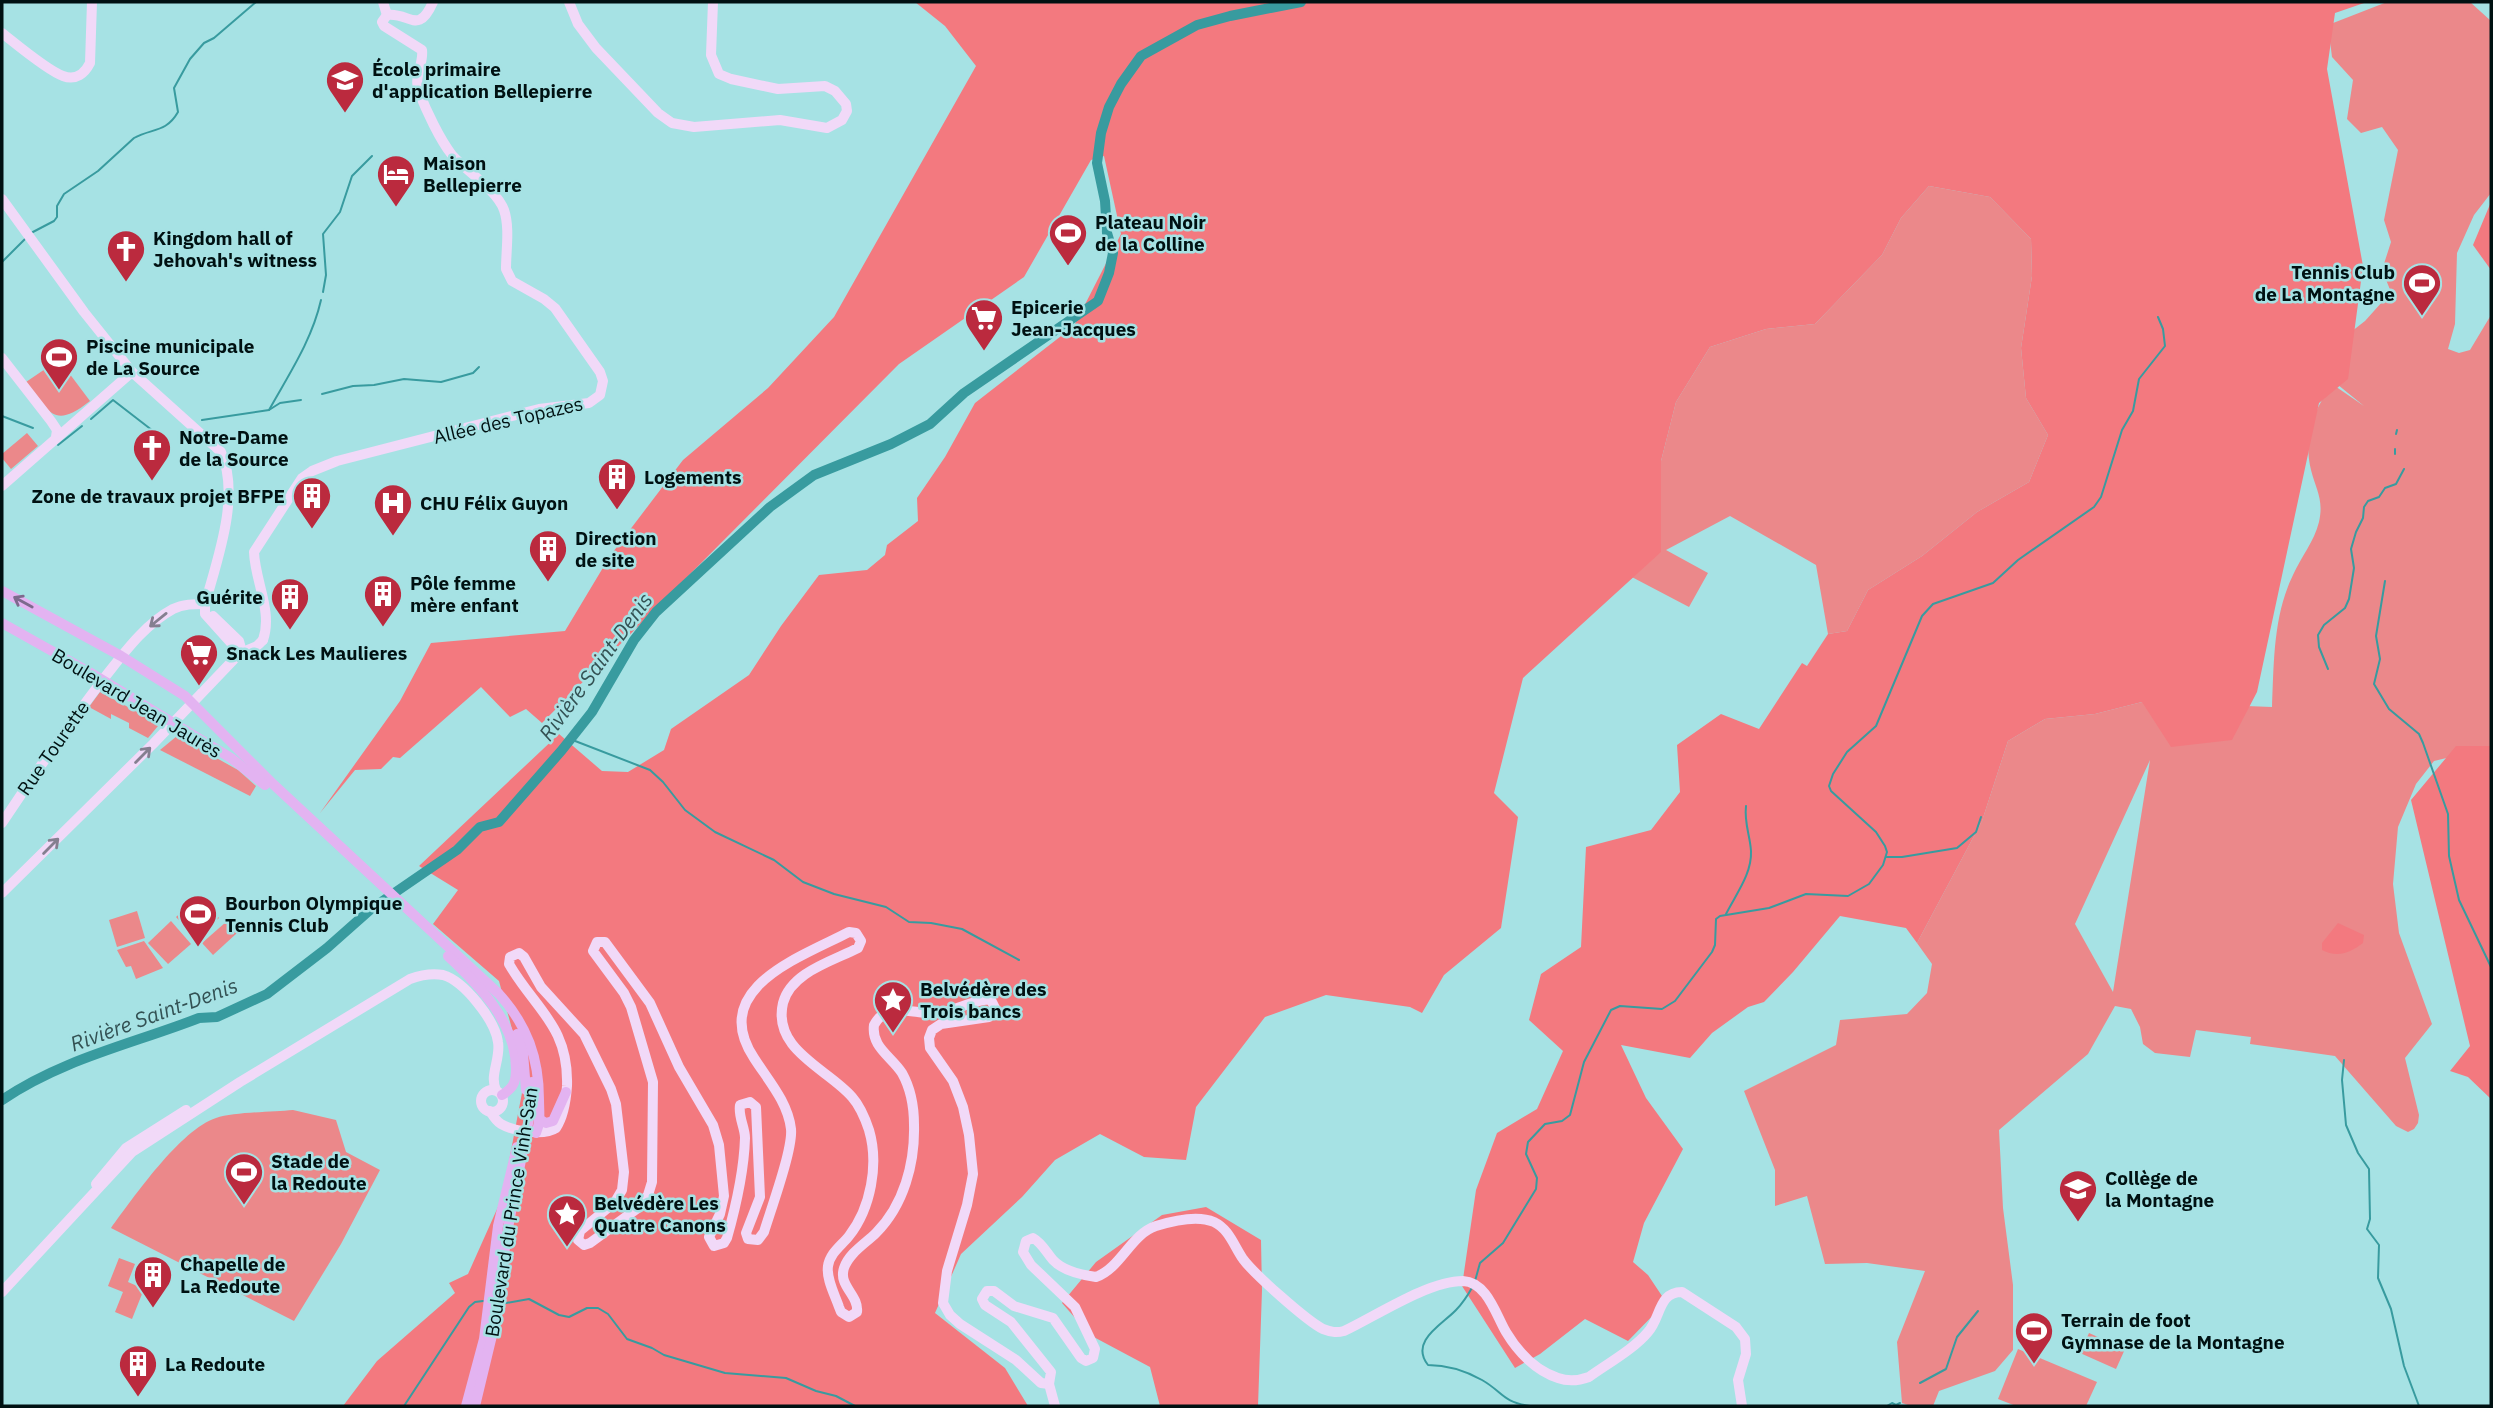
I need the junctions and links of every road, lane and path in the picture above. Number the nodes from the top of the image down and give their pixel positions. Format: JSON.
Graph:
{"nodes":[{"id":1,"x":92,"y":2,"type":"edge"},
{"id":2,"x":383,"y":2,"type":"edge"},
{"id":3,"x":433,"y":2,"type":"edge"},
{"id":4,"x":569,"y":2,"type":"edge"},
{"id":5,"x":713,"y":2,"type":"edge"},
{"id":6,"x":387,"y":15,"type":"junction"},
{"id":7,"x":2,"y":33,"type":"edge"},
{"id":8,"x":2,"y":200,"type":"edge"},
{"id":9,"x":2,"y":358,"type":"edge"},
{"id":10,"x":132,"y":372,"type":"junction"},
{"id":11,"x":61,"y":431,"type":"junction"},
{"id":12,"x":2,"y":486,"type":"edge"},
{"id":13,"x":2,"y":590,"type":"edge"},
{"id":14,"x":205,"y":604,"type":"junction"},
{"id":15,"x":2,"y":623,"type":"edge"},
{"id":16,"x":263,"y":640,"type":"junction"},
{"id":17,"x":239,"y":641,"type":"junction"},
{"id":18,"x":241,"y":653,"type":"junction"},
{"id":19,"x":121,"y":656,"type":"junction"},
{"id":20,"x":103,"y":680,"type":"junction"},
{"id":21,"x":192,"y":703,"type":"junction"},
{"id":22,"x":173,"y":723,"type":"junction"},
{"id":23,"x":271,"y":786,"type":"junction"},
{"id":24,"x":2,"y":823,"type":"edge"},
{"id":25,"x":2,"y":893,"type":"edge"},
{"id":26,"x":456,"y":959,"type":"junction"},
{"id":27,"x":566,"y":1092,"type":"junction"},
{"id":28,"x":496,"y":1096,"type":"junction"},
{"id":29,"x":490,"y":1111,"type":"junction"},
{"id":30,"x":539,"y":1119,"type":"junction"},
{"id":31,"x":511,"y":1127,"type":"junction"},
{"id":32,"x":533,"y":1132,"type":"junction"},
{"id":33,"x":2,"y":1292,"type":"edge"},
{"id":34,"x":1049,"y":1384,"type":"junction"},
{"id":35,"x":466,"y":1406,"type":"edge"},
{"id":36,"x":475,"y":1406,"type":"edge"},
{"id":37,"x":1055,"y":1406,"type":"edge"},
{"id":38,"x":1742,"y":1406,"type":"edge"}],
"edges":[{"from":1,"to":7,"type":"main road"},
{"from":2,"to":6,"type":"main road"},
{"from":3,"to":6,"type":"main road"},
{"from":4,"to":5,"type":"main road"},
{"from":6,"to":16,"type":"main road","name":"Allée des Topazes"},
{"from":8,"to":10,"type":"main road"},
{"from":9,"to":11,"type":"main road"},
{"from":10,"to":11,"type":"main road"},
{"from":10,"to":14,"type":"main road"},
{"from":11,"to":12,"type":"main road"},
{"from":19,"to":13,"type":"main road","name":"Boulevard Jean Jaurès","one_way":true},
{"from":14,"to":17,"type":"main road"},
{"from":14,"to":18,"type":"main road"},
{"from":14,"to":19,"type":"main road","name":"Rue Tourette","one_way":true},
{"from":15,"to":20,"type":"main road","name":"Boulevard Jean Jaurès"},
{"from":16,"to":17,"type":"main road"},
{"from":16,"to":18,"type":"main road"},
{"from":17,"to":18,"type":"main road"},
{"from":18,"to":21,"type":"main road"},
{"from":19,"to":20,"type":"main road","name":"Rue Tourette"},
{"from":19,"to":21,"type":"main road","name":"Boulevard Jean Jaurès"},
{"from":20,"to":22,"type":"main road","name":"Boulevard Jean Jaurès"},
{"from":20,"to":24,"type":"main road","name":"Rue Tourette"},
{"from":21,"to":22,"type":"main road"},
{"from":21,"to":23,"type":"main road","name":"Boulevard Jean Jaurès"},
{"from":22,"to":23,"type":"main road","name":"Boulevard Jean Jaurès"},
{"from":25,"to":22,"type":"main road","one_way":true},
{"from":23,"to":26,"type":"main road"},
{"from":26,"to":28,"type":"main road"},
{"from":26,"to":30,"type":"main road"},
{"from":26,"to":35,"type":"main road","name":"Boulevard du Prince Vinh-San"},
{"from":26,"to":36,"type":"main road","name":"Boulevard du Prince Vinh-San"},
{"from":27,"to":30,"type":"main road"},
{"from":27,"to":32,"type":"main road"},
{"from":27,"to":34,"type":"main road"},
{"from":28,"to":29,"type":"main road"},
{"from":28,"to":29,"type":"main road"},
{"from":28,"to":31,"type":"main road"},
{"from":28,"to":33,"type":"main road"},
{"from":29,"to":31,"type":"main road"},
{"from":30,"to":32,"type":"main road"},
{"from":31,"to":32,"type":"main road"},
{"from":34,"to":37,"type":"main road"},
{"from":34,"to":38,"type":"main road"}]}
